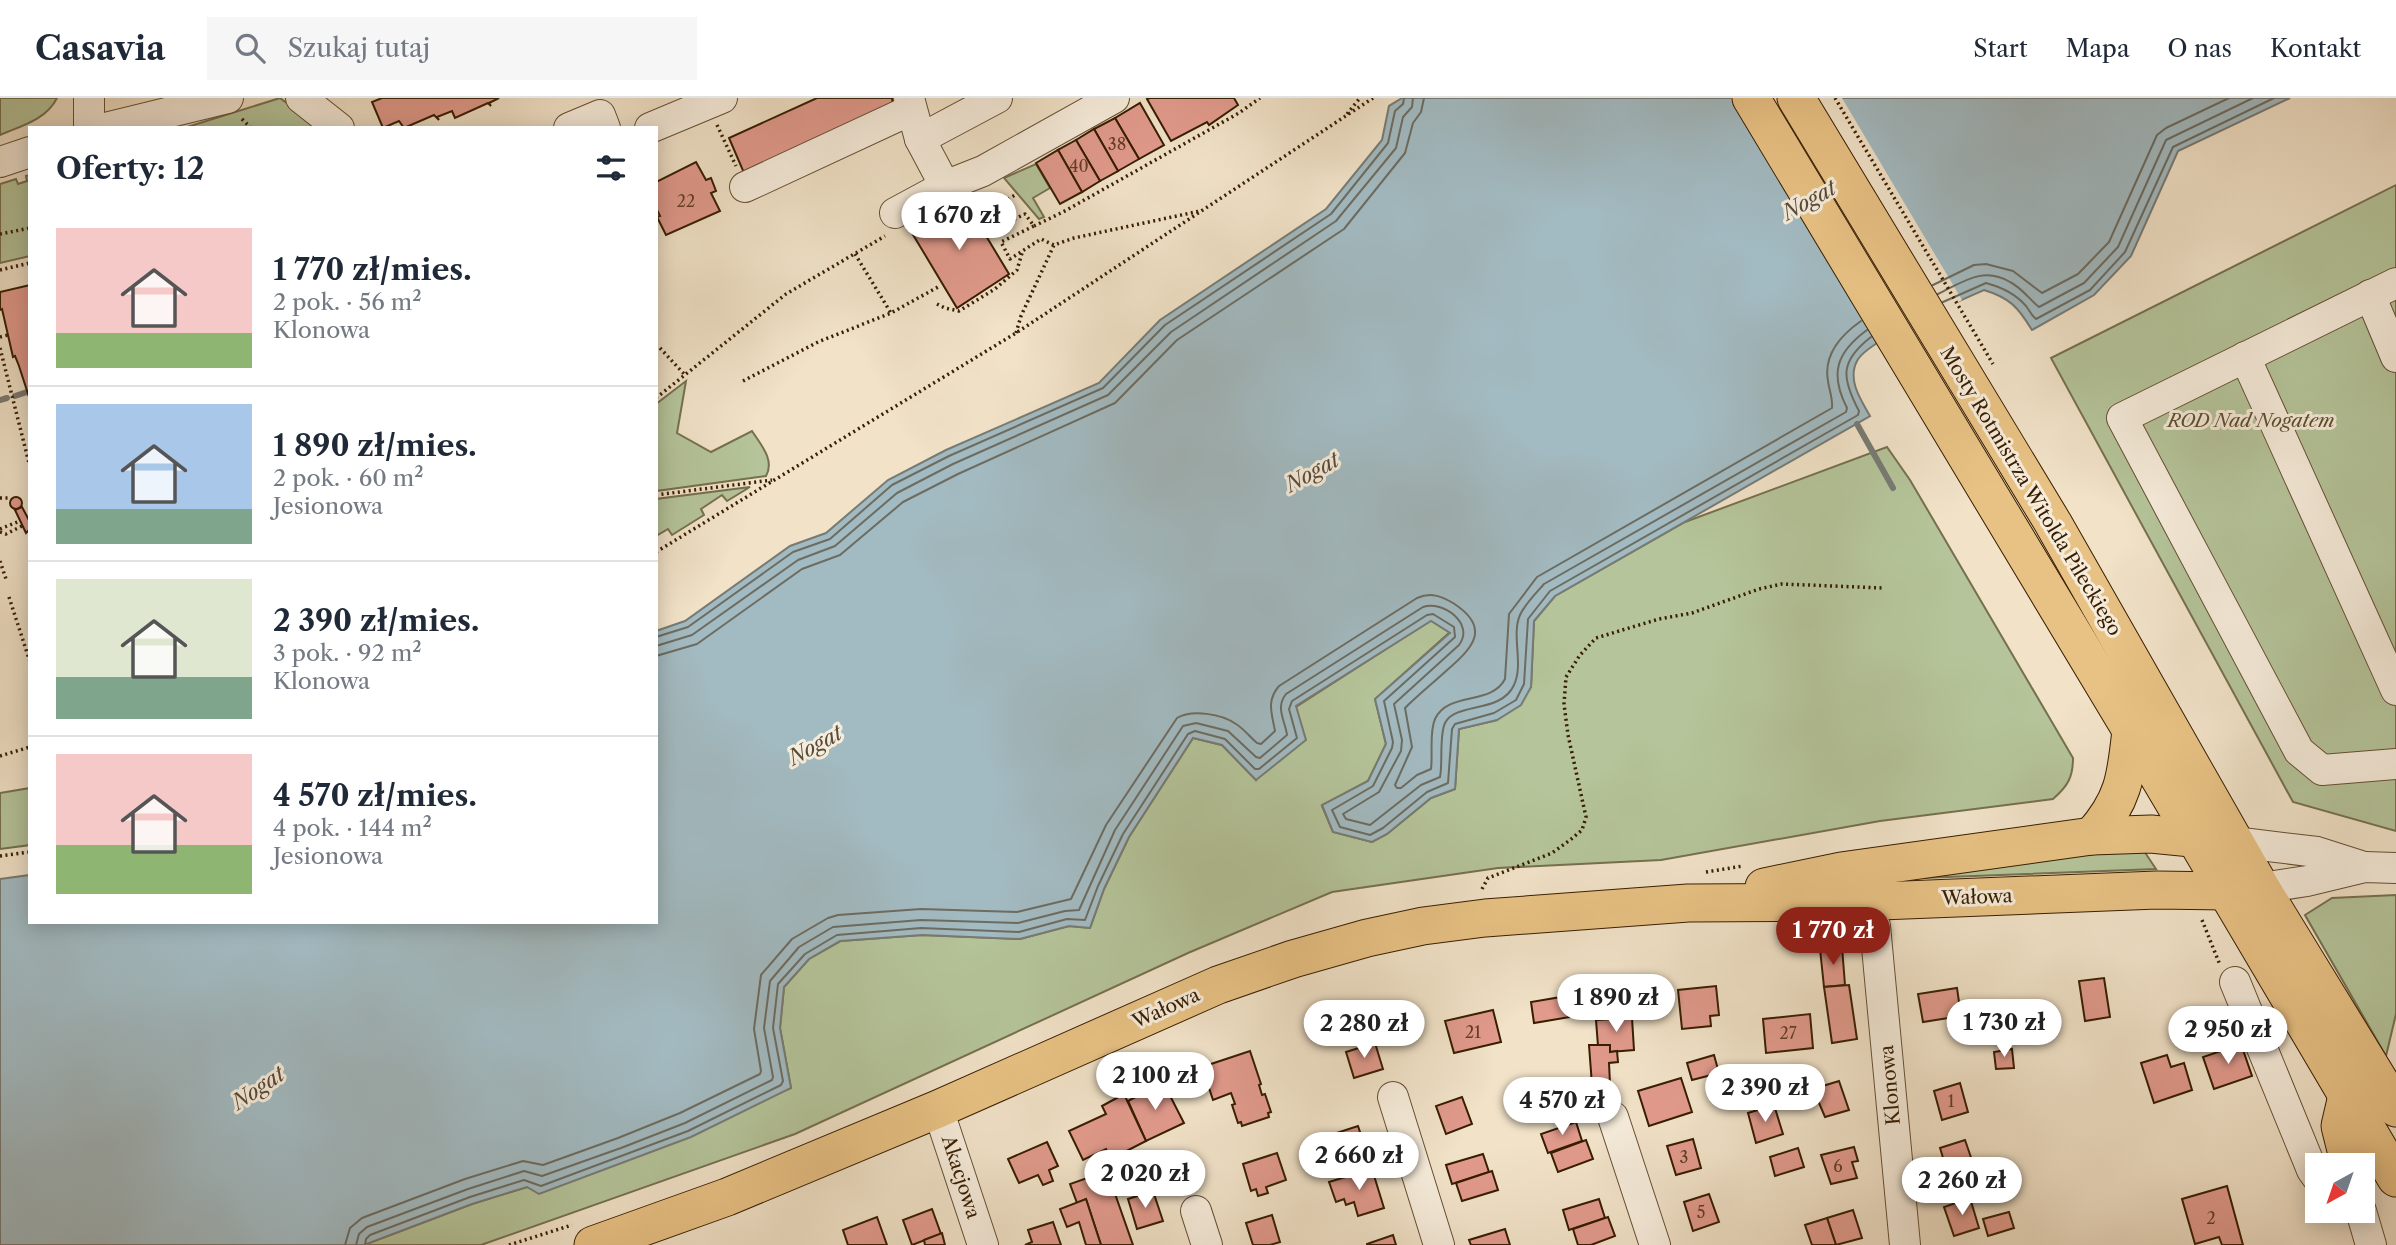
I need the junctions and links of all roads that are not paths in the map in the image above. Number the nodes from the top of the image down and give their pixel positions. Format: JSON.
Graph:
{"nodes":[{"id":1,"x":89,"y":98,"type":"edge"},
{"id":2,"x":228,"y":98,"type":"edge"},
{"id":3,"x":301,"y":98,"type":"edge"},
{"id":4,"x":997,"y":98,"type":"edge"},
{"id":5,"x":1114,"y":98,"type":"edge"},
{"id":6,"x":1751,"y":98,"type":"edge"},
{"id":7,"x":1796,"y":98,"type":"edge"},
{"id":8,"x":715,"y":101,"type":"edge"},
{"id":9,"x":910,"y":104,"type":"edge"},
{"id":10,"x":89,"y":126,"type":"edge"},
{"id":11,"x":113,"y":126,"type":"edge"},
{"id":12,"x":336,"y":126,"type":"edge"},
{"id":13,"x":574,"y":126,"type":"edge"},
{"id":14,"x":604,"y":126,"type":"edge"},
{"id":15,"x":655,"y":126,"type":"edge"},
{"id":16,"x":920,"y":139,"type":"junction"},
{"id":17,"x":28,"y":153,"type":"edge"},
{"id":18,"x":0,"y":162,"type":"edge"},
{"id":19,"x":945,"y":186,"type":"junction"},
{"id":20,"x":745,"y":187,"type":"road end"},
{"id":21,"x":892,"y":223,"type":"road end"},
{"id":22,"x":2383,"y":289,"type":"edge"},
{"id":23,"x":2245,"y":357,"type":"junction"},
{"id":24,"x":2396,"y":357,"type":"edge"},
{"id":25,"x":2396,"y":690,"type":"edge"},
{"id":26,"x":2131,"y":730,"type":"junction"},
{"id":27,"x":2396,"y":764,"type":"edge"},
{"id":28,"x":2092,"y":836,"type":"junction"},
{"id":29,"x":2194,"y":838,"type":"junction"},
{"id":30,"x":2234,"y":842,"type":"junction"},
{"id":31,"x":2365,"y":867,"type":"junction"},
{"id":32,"x":2396,"y":868,"type":"edge"},
{"id":33,"x":1694,"y":888,"type":"junction"},
{"id":34,"x":2261,"y":888,"type":"junction"},
{"id":35,"x":2225,"y":891,"type":"junction"},
{"id":36,"x":1875,"y":926,"type":"dead end"},
{"id":37,"x":2235,"y":982,"type":"road end"},
{"id":38,"x":2394,"y":1092,"type":"edge"},
{"id":39,"x":2347,"y":1096,"type":"junction"},
{"id":40,"x":1393,"y":1097,"type":"dead end"},
{"id":41,"x":938,"y":1109,"type":"junction"},
{"id":42,"x":1612,"y":1117,"type":"dead end"},
{"id":43,"x":2305,"y":1153,"type":"edge"},
{"id":44,"x":2347,"y":1153,"type":"edge"},
{"id":45,"x":2396,"y":1178,"type":"edge"},
{"id":46,"x":1196,"y":1211,"type":"dead end"},
{"id":47,"x":2365,"y":1223,"type":"edge"},
{"id":48,"x":585,"y":1234,"type":"edge"},
{"id":49,"x":983,"y":1245,"type":"edge"},
{"id":50,"x":1207,"y":1245,"type":"edge"},
{"id":51,"x":1439,"y":1245,"type":"edge"},
{"id":52,"x":1655,"y":1245,"type":"edge"},
{"id":53,"x":1905,"y":1245,"type":"edge"},
{"id":54,"x":2371,"y":1245,"type":"edge"}],
"edges":[{"from":1,"to":10,"type":"street"},
{"from":2,"to":11,"type":"street"},
{"from":3,"to":12,"type":"street"},
{"from":4,"to":16,"type":"street"},
{"from":5,"to":19,"type":"street"},
{"from":6,"to":26,"type":"main road","name":"Mosty Rotmistrza Witolda Pileckiego"},
{"from":7,"to":30,"type":"main road","name":"Mosty Rotmistrza Witolda Pileckiego"},
{"from":8,"to":15,"type":"street"},
{"from":9,"to":16,"type":"street"},
{"from":9,"to":20,"type":"street"},
{"from":13,"to":14,"type":"street"},
{"from":16,"to":19,"type":"street"},
{"from":17,"to":18,"type":"street"},
{"from":19,"to":21,"type":"street"},
{"from":22,"to":23,"type":"street"},
{"from":22,"to":24,"type":"street"},
{"from":23,"to":25,"type":"street"},
{"from":23,"to":27,"type":"street"},
{"from":26,"to":28,"type":"main road"},
{"from":26,"to":29,"type":"main road","name":"Mosty Rotmistrza Witolda Pileckiego"},
{"from":28,"to":29,"type":"main road","name":"Wałowa"},
{"from":28,"to":33,"type":"main road","name":"Wałowa"},
{"from":29,"to":30,"type":"main road","name":"Wałowa"},
{"from":29,"to":35,"type":"main road","name":"Mosty Rotmistrza Witolda Pileckiego"},
{"from":30,"to":31,"type":"street"},
{"from":30,"to":34,"type":"main road","name":"Mosty Rotmistrza Witolda Pileckiego"},
{"from":31,"to":32,"type":"street"},
{"from":31,"to":34,"type":"street"},
{"from":33,"to":35,"type":"main road","name":"Wałowa"},
{"from":33,"to":41,"type":"main road","name":"Wałowa"},
{"from":34,"to":35,"type":"main road","name":"Wałowa"},
{"from":34,"to":38,"type":"main road","name":"Mosty Rotmistrza Witolda Pileckiego"},
{"from":35,"to":39,"type":"main road","name":"Mosty Rotmistrza Witolda Pileckiego"},
{"from":36,"to":53,"type":"street","name":"Klonowa"},
{"from":37,"to":43,"type":"street"},
{"from":39,"to":44,"type":"main road"},
{"from":39,"to":45,"type":"main road","name":"Mosty Rotmistrza Witolda Pileckiego"},
{"from":40,"to":51,"type":"street"},
{"from":41,"to":48,"type":"main road","name":"Wałowa"},
{"from":41,"to":49,"type":"street","name":"Akacjowa"},
{"from":42,"to":52,"type":"street"},
{"from":46,"to":50,"type":"street"},
{"from":47,"to":54,"type":"street"}]}
